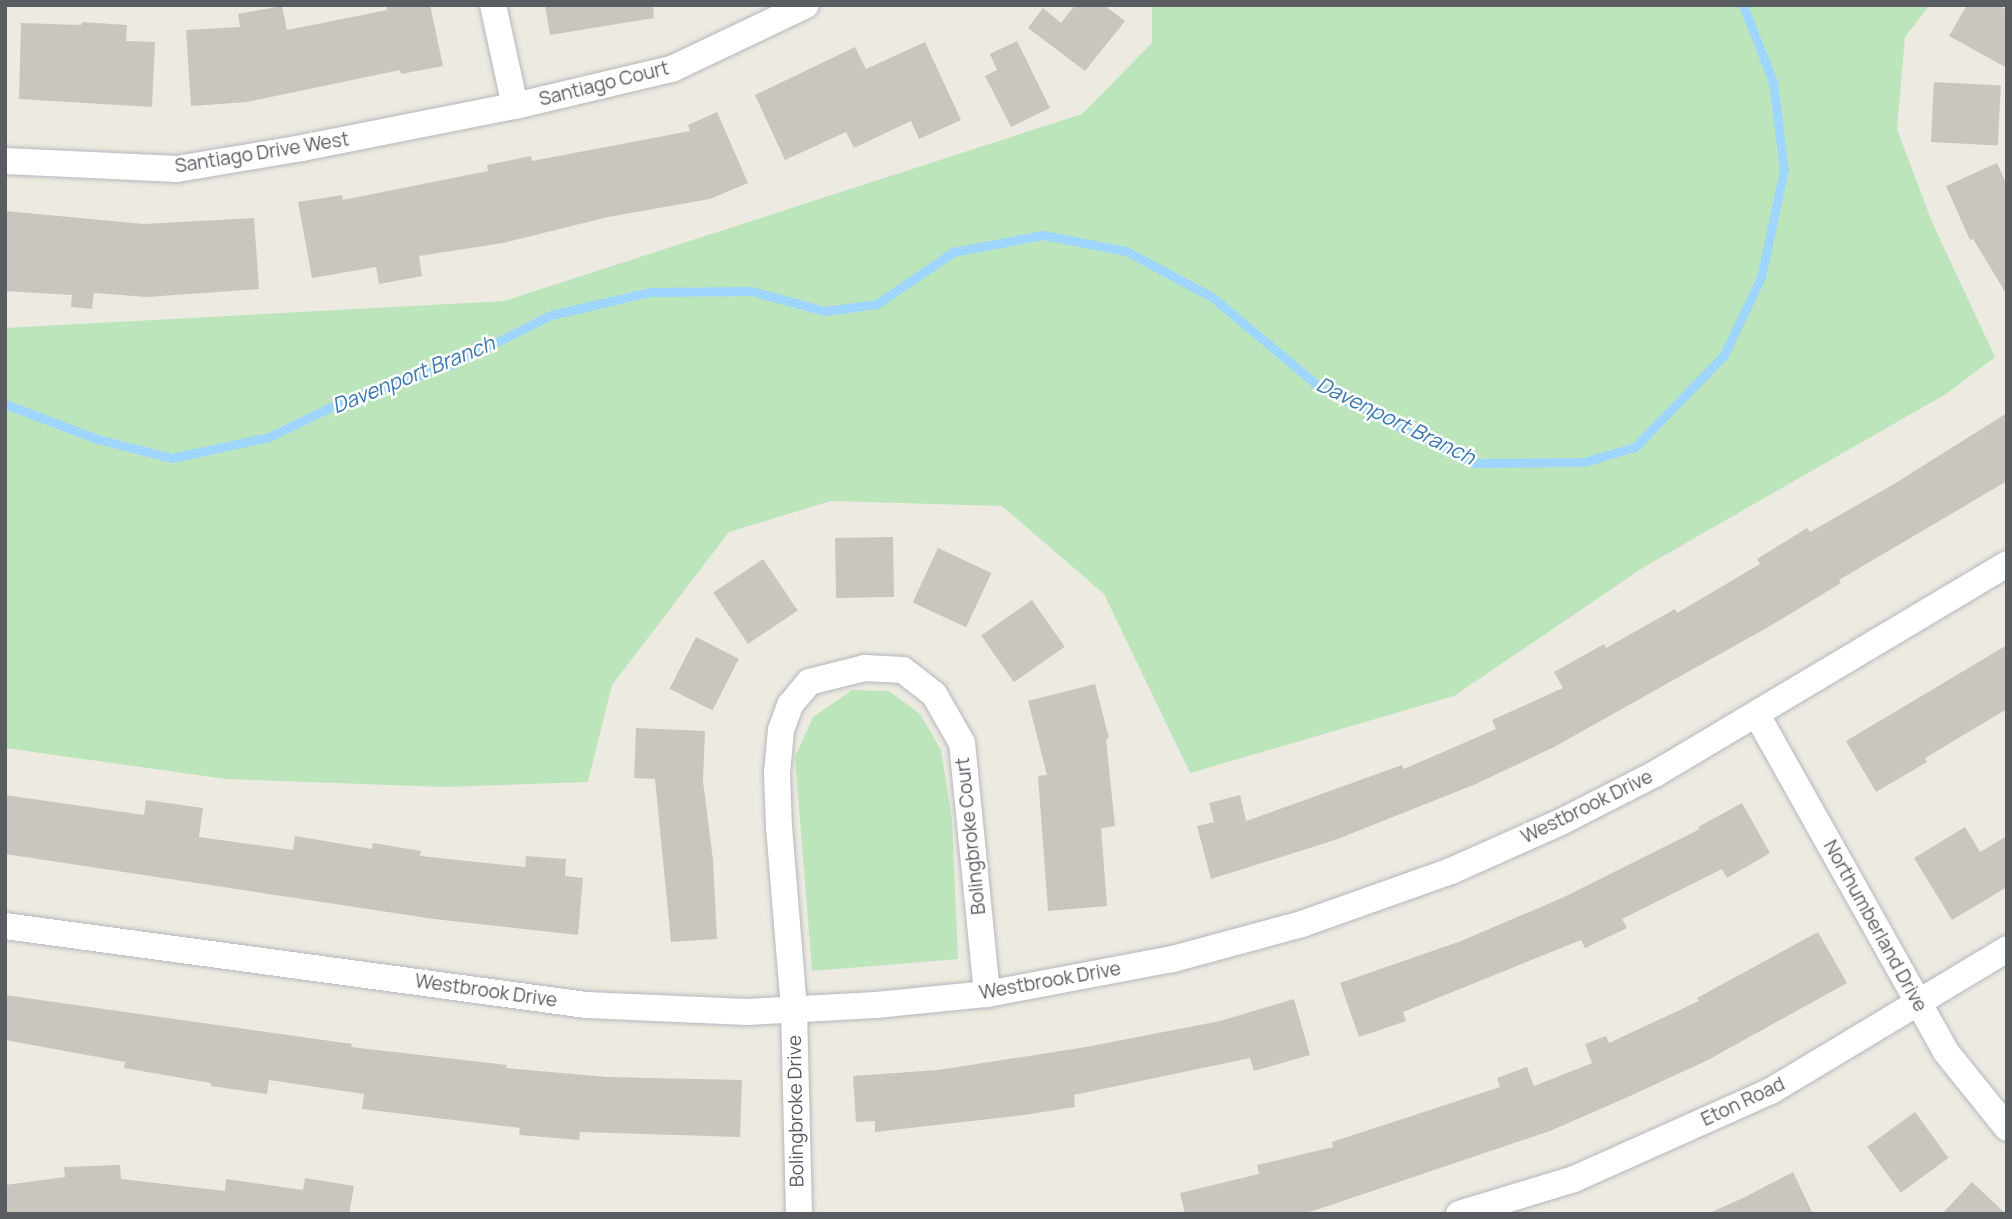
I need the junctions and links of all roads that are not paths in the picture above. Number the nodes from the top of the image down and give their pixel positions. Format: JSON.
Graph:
{"nodes":[{"id":1,"x":493,"y":5,"type":"edge"},
{"id":2,"x":806,"y":5,"type":"edge"},
{"id":3,"x":515,"y":106,"type":"junction"},
{"id":4,"x":5,"y":161,"type":"edge"},
{"id":5,"x":2007,"y":564,"type":"edge"},
{"id":6,"x":1757,"y":715,"type":"junction"},
{"id":7,"x":5,"y":926,"type":"edge"},
{"id":8,"x":2007,"y":949,"type":"edge"},
{"id":9,"x":986,"y":994,"type":"junction"},
{"id":10,"x":1919,"y":1004,"type":"junction"},
{"id":11,"x":794,"y":1009,"type":"junction"},
{"id":12,"x":2007,"y":1128,"type":"edge"},
{"id":13,"x":799,"y":1214,"type":"edge"},
{"id":14,"x":1459,"y":1214,"type":"edge"}],
"edges":[{"from":1,"to":3,"type":"street"},
{"from":2,"to":3,"type":"street","name":"Santiago Court"},
{"from":3,"to":4,"type":"street","name":"Santiago Drive West"},
{"from":5,"to":6,"type":"street","name":"Westbrook Drive"},
{"from":6,"to":9,"type":"street","name":"Westbrook Drive"},
{"from":6,"to":10,"type":"street","name":"Northumberland Drive"},
{"from":7,"to":11,"type":"street","name":"Westbrook Drive"},
{"from":8,"to":10,"type":"street","name":"Eton Road"},
{"from":9,"to":11,"type":"street","name":"Westbrook Drive"},
{"from":9,"to":11,"type":"street","name":"Bolingbroke Court"},
{"from":10,"to":12,"type":"street","name":"Northumberland Drive"},
{"from":10,"to":14,"type":"street","name":"Eton Road"},
{"from":11,"to":13,"type":"street","name":"Bolingbroke Drive"}]}
